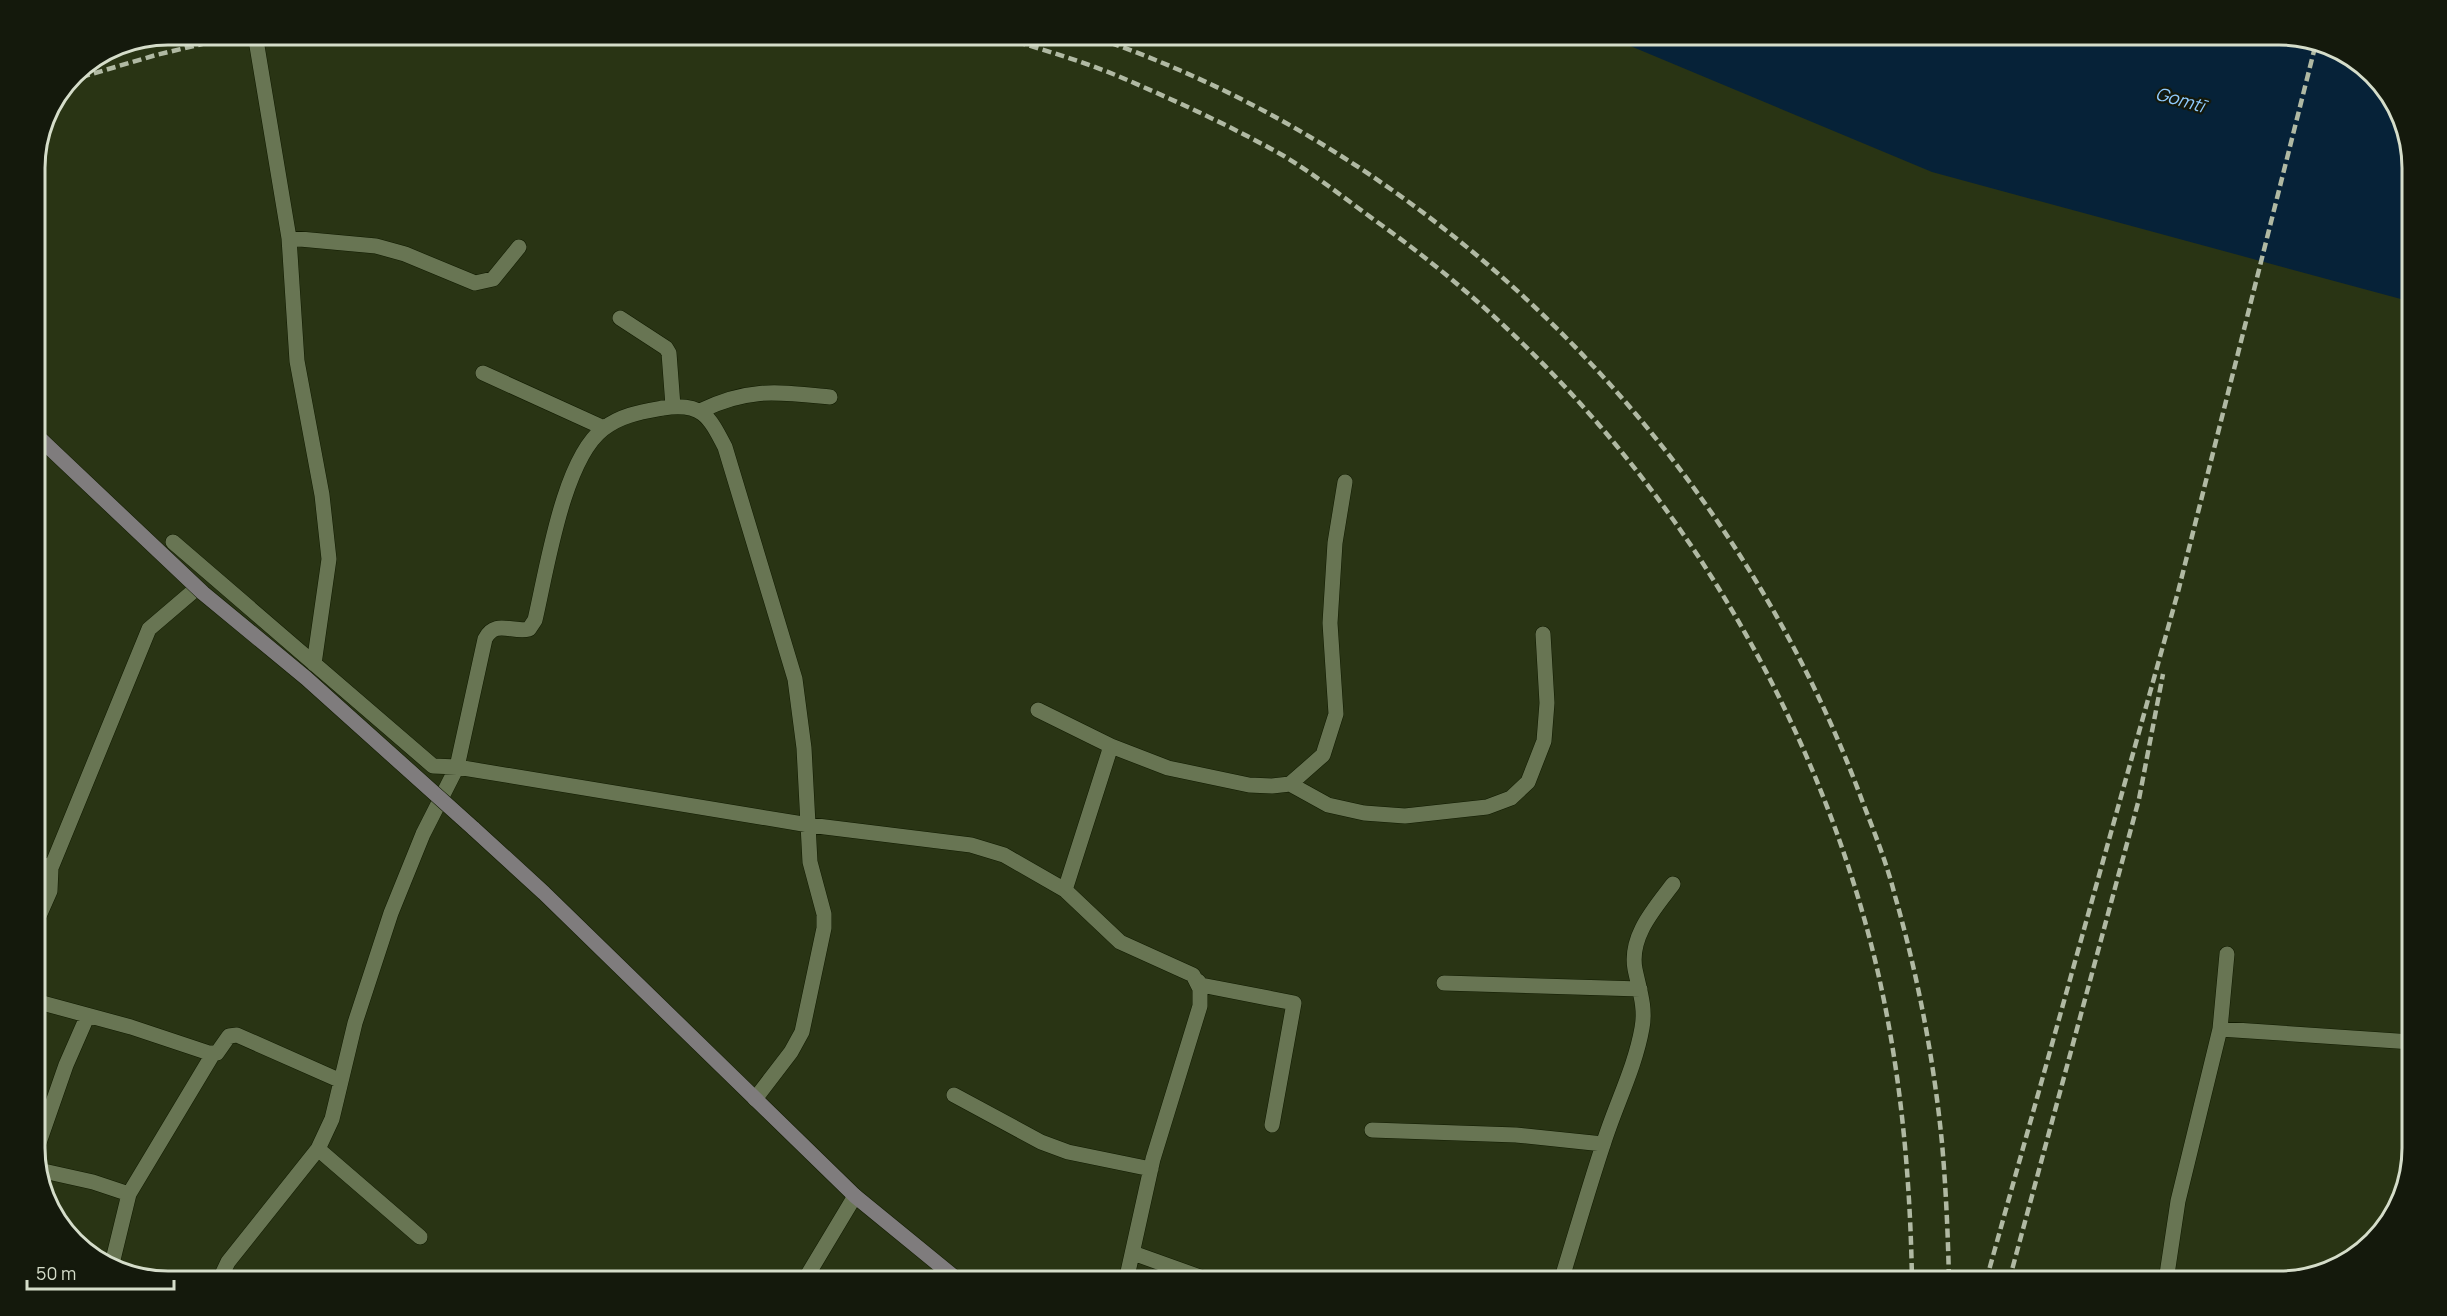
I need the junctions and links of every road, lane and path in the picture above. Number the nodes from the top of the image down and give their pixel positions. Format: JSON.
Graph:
{"nodes":[{"id":1,"x":257,"y":45,"type":"edge"},
{"id":2,"x":289,"y":238,"type":"junction"},
{"id":3,"x":519,"y":247,"type":"dead end"},
{"id":4,"x":620,"y":318,"type":"dead end"},
{"id":5,"x":483,"y":373,"type":"dead end"},
{"id":6,"x":830,"y":397,"type":"dead end"},
{"id":7,"x":673,"y":406,"type":"junction"},
{"id":8,"x":700,"y":411,"type":"junction"},
{"id":9,"x":604,"y":428,"type":"junction"},
{"id":10,"x":45,"y":444,"type":"edge"},
{"id":11,"x":1345,"y":482,"type":"dead end"},
{"id":12,"x":173,"y":542,"type":"dead end"},
{"id":13,"x":197,"y":588,"type":"junction"},
{"id":14,"x":1543,"y":634,"type":"dead end"},
{"id":15,"x":314,"y":664,"type":"junction"},
{"id":16,"x":1038,"y":710,"type":"dead end"},
{"id":17,"x":1111,"y":746,"type":"junction"},
{"id":18,"x":457,"y":767,"type":"junction"},
{"id":19,"x":1290,"y":784,"type":"junction"},
{"id":20,"x":809,"y":825,"type":"junction"},
{"id":21,"x":45,"y":865,"type":"edge"},
{"id":22,"x":51,"y":868,"type":"junction"},
{"id":23,"x":1673,"y":884,"type":"dead end"},
{"id":24,"x":1065,"y":890,"type":"junction"},
{"id":25,"x":45,"y":902,"type":"edge"},
{"id":26,"x":2227,"y":954,"type":"dead end"},
{"id":27,"x":1198,"y":981,"type":"junction"},
{"id":28,"x":1444,"y":983,"type":"dead end"},
{"id":29,"x":1640,"y":989,"type":"junction"},
{"id":30,"x":45,"y":1004,"type":"edge"},
{"id":31,"x":87,"y":1017,"type":"junction"},
{"id":32,"x":2220,"y":1029,"type":"junction"},
{"id":33,"x":2402,"y":1041,"type":"edge"},
{"id":34,"x":213,"y":1054,"type":"junction"},
{"id":35,"x":342,"y":1081,"type":"junction"},
{"id":36,"x":954,"y":1095,"type":"dead end"},
{"id":37,"x":755,"y":1100,"type":"junction"},
{"id":38,"x":45,"y":1125,"type":"edge"},
{"id":39,"x":1272,"y":1125,"type":"dead end"},
{"id":40,"x":1372,"y":1130,"type":"dead end"},
{"id":41,"x":1603,"y":1144,"type":"junction"},
{"id":42,"x":318,"y":1149,"type":"junction"},
{"id":43,"x":1151,"y":1169,"type":"junction"},
{"id":44,"x":47,"y":1172,"type":"edge"},
{"id":45,"x":129,"y":1194,"type":"junction"},
{"id":46,"x":855,"y":1196,"type":"junction"},
{"id":47,"x":420,"y":1237,"type":"dead end"},
{"id":48,"x":1133,"y":1253,"type":"junction"},
{"id":49,"x":113,"y":1258,"type":"edge"},
{"id":50,"x":224,"y":1271,"type":"edge"},
{"id":51,"x":810,"y":1271,"type":"edge"},
{"id":52,"x":947,"y":1271,"type":"edge"},
{"id":53,"x":1128,"y":1271,"type":"edge"},
{"id":54,"x":1183,"y":1271,"type":"edge"},
{"id":55,"x":1565,"y":1271,"type":"edge"},
{"id":56,"x":2168,"y":1271,"type":"edge"}],
"edges":[{"from":1,"to":2,"type":"street"},
{"from":2,"to":3,"type":"street"},
{"from":2,"to":15,"type":"street"},
{"from":4,"to":7,"type":"street"},
{"from":5,"to":9,"type":"street"},
{"from":6,"to":8,"type":"street"},
{"from":7,"to":8,"type":"street"},
{"from":7,"to":9,"type":"street"},
{"from":8,"to":20,"type":"street"},
{"from":9,"to":18,"type":"street"},
{"from":10,"to":13,"type":"street","bridge":true},
{"from":11,"to":19,"type":"street"},
{"from":12,"to":15,"type":"street"},
{"from":13,"to":22,"type":"street"},
{"from":13,"to":37,"type":"street","bridge":true},
{"from":14,"to":19,"type":"street"},
{"from":15,"to":18,"type":"street"},
{"from":16,"to":17,"type":"street"},
{"from":17,"to":19,"type":"street"},
{"from":17,"to":24,"type":"street"},
{"from":18,"to":20,"type":"street"},
{"from":18,"to":35,"type":"street"},
{"from":20,"to":24,"type":"street"},
{"from":20,"to":37,"type":"street"},
{"from":21,"to":22,"type":"street"},
{"from":22,"to":25,"type":"street"},
{"from":23,"to":29,"type":"street"},
{"from":24,"to":27,"type":"street"},
{"from":26,"to":32,"type":"street"},
{"from":27,"to":39,"type":"street"},
{"from":27,"to":43,"type":"street"},
{"from":28,"to":29,"type":"street"},
{"from":29,"to":41,"type":"street"},
{"from":30,"to":31,"type":"street"},
{"from":31,"to":34,"type":"street"},
{"from":31,"to":38,"type":"street"},
{"from":32,"to":33,"type":"street"},
{"from":32,"to":56,"type":"street"},
{"from":34,"to":35,"type":"street"},
{"from":34,"to":45,"type":"street"},
{"from":35,"to":42,"type":"street"},
{"from":36,"to":43,"type":"street"},
{"from":37,"to":46,"type":"street"},
{"from":40,"to":41,"type":"street"},
{"from":41,"to":55,"type":"street"},
{"from":42,"to":47,"type":"street"},
{"from":42,"to":50,"type":"street"},
{"from":43,"to":48,"type":"street"},
{"from":44,"to":45,"type":"street"},
{"from":45,"to":49,"type":"street"},
{"from":46,"to":51,"type":"street"},
{"from":46,"to":52,"type":"street"},
{"from":48,"to":53,"type":"street"},
{"from":48,"to":54,"type":"street"}]}
